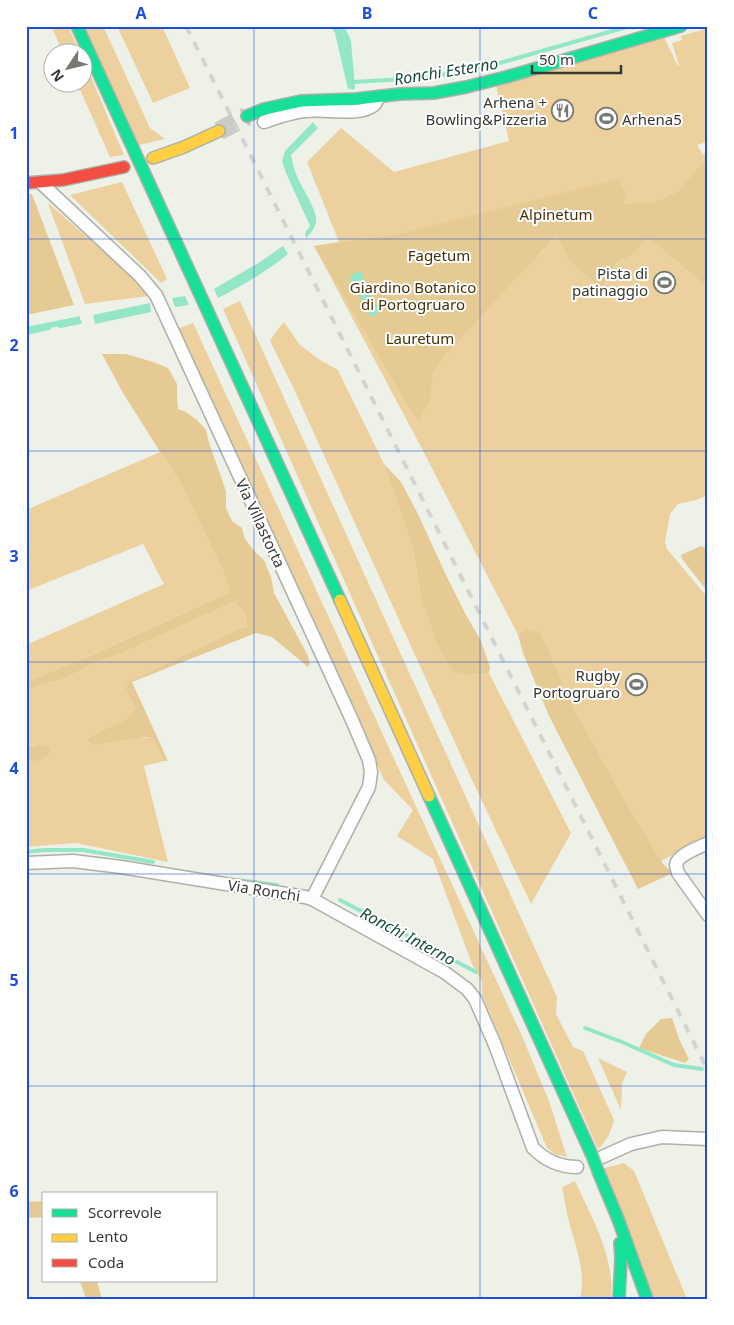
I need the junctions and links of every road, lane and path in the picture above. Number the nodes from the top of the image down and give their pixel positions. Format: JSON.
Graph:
{"nodes":[{"id":1,"x":77,"y":26,"type":"edge"},
{"id":2,"x":681,"y":26,"type":"edge"},
{"id":3,"x":378,"y":97,"type":"junction"},
{"id":4,"x":247,"y":116,"type":"tunnel mouth"},
{"id":5,"x":264,"y":122,"type":"dead end"},
{"id":6,"x":219,"y":131,"type":"tunnel mouth"},
{"id":7,"x":153,"y":158,"type":"dead end"},
{"id":8,"x":124,"y":167,"type":"dead end"},
{"id":9,"x":26,"y":183,"type":"edge"},
{"id":10,"x":41,"y":183,"type":"junction"},
{"id":11,"x":708,"y":843,"type":"edge"},
{"id":12,"x":26,"y":862,"type":"edge"},
{"id":13,"x":312,"y":898,"type":"junction"},
{"id":14,"x":708,"y":915,"type":"edge"},
{"id":15,"x":708,"y":1139,"type":"edge"},
{"id":16,"x":596,"y":1155,"type":"junction"},
{"id":17,"x":577,"y":1167,"type":"dead end"},
{"id":18,"x":618,"y":1219,"type":"junction"},
{"id":19,"x":620,"y":1299,"type":"edge"},
{"id":20,"x":647,"y":1299,"type":"edge"}],
"edges":[{"from":1,"to":16,"type":"main road"},
{"from":2,"to":3,"type":"main road"},
{"from":3,"to":4,"type":"main road"},
{"from":3,"to":5,"type":"street"},
{"from":6,"to":7,"type":"main road"},
{"from":8,"to":10,"type":"main road"},
{"from":9,"to":10,"type":"main road"},
{"from":10,"to":13,"type":"street","name":"Via Villastorta"},
{"from":11,"to":14,"type":"street"},
{"from":12,"to":13,"type":"street","name":"Via Ronchi"},
{"from":13,"to":17,"type":"street","name":"Via Ronchi"},
{"from":15,"to":16,"type":"street"},
{"from":16,"to":18,"type":"main road","bridge":true},
{"from":18,"to":19,"type":"main road"},
{"from":18,"to":20,"type":"main road"}]}
